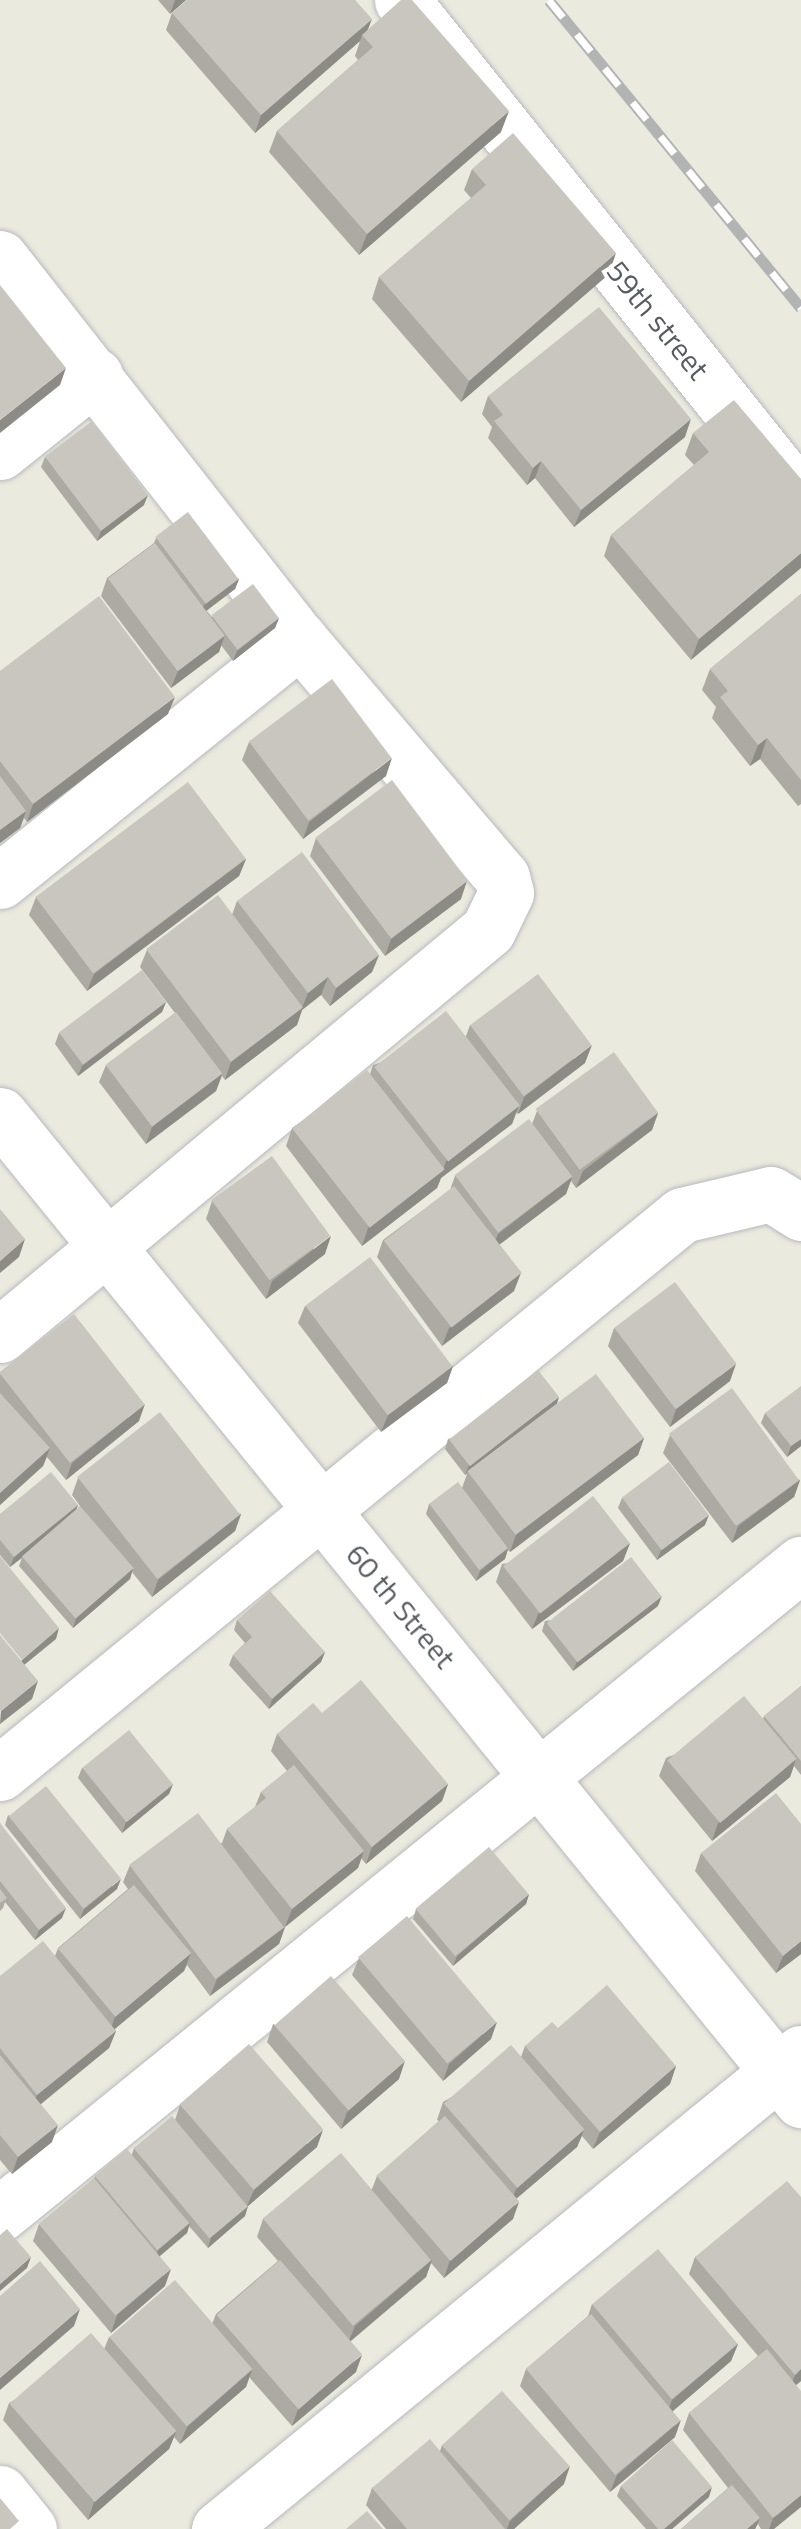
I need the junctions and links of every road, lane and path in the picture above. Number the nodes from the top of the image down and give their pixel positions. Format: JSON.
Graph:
{"nodes":[{"id":1,"x":402,"y":0,"type":"edge"},
{"id":2,"x":0,"y":258,"type":"edge"},
{"id":3,"x":95,"y":376,"type":"junction"},
{"id":4,"x":0,"y":452,"type":"edge"},
{"id":5,"x":801,"y":500,"type":"edge"},
{"id":6,"x":300,"y":640,"type":"junction"},
{"id":7,"x":0,"y":881,"type":"edge"},
{"id":8,"x":0,"y":1115,"type":"edge"},
{"id":9,"x":801,"y":1213,"type":"edge"},
{"id":10,"x":107,"y":1246,"type":"junction"},
{"id":11,"x":0,"y":1335,"type":"edge"},
{"id":12,"x":322,"y":1510,"type":"junction"},
{"id":13,"x":801,"y":1564,"type":"edge"},
{"id":14,"x":0,"y":1772,"type":"edge"},
{"id":15,"x":542,"y":1777,"type":"junction"},
{"id":16,"x":793,"y":2075,"type":"edge"},
{"id":17,"x":0,"y":2214,"type":"edge"},
{"id":18,"x":0,"y":2493,"type":"edge"},
{"id":19,"x":29,"y":2529,"type":"edge"},
{"id":20,"x":220,"y":2529,"type":"edge"}],
"edges":[{"from":1,"to":5,"type":"street","name":"59th street"},
{"from":2,"to":3,"type":"street"},
{"from":3,"to":4,"type":"street"},
{"from":3,"to":6,"type":"street"},
{"from":6,"to":7,"type":"street"},
{"from":6,"to":10,"type":"street"},
{"from":8,"to":10,"type":"street","name":"60 th Street"},
{"from":9,"to":12,"type":"street"},
{"from":10,"to":11,"type":"street"},
{"from":10,"to":12,"type":"street","name":"60 th Street"},
{"from":12,"to":14,"type":"street"},
{"from":12,"to":15,"type":"street","name":"60 th Street"},
{"from":13,"to":15,"type":"street"},
{"from":15,"to":16,"type":"street","name":"60 th Street"},
{"from":15,"to":17,"type":"street"},
{"from":16,"to":20,"type":"street"},
{"from":18,"to":19,"type":"street"}]}
